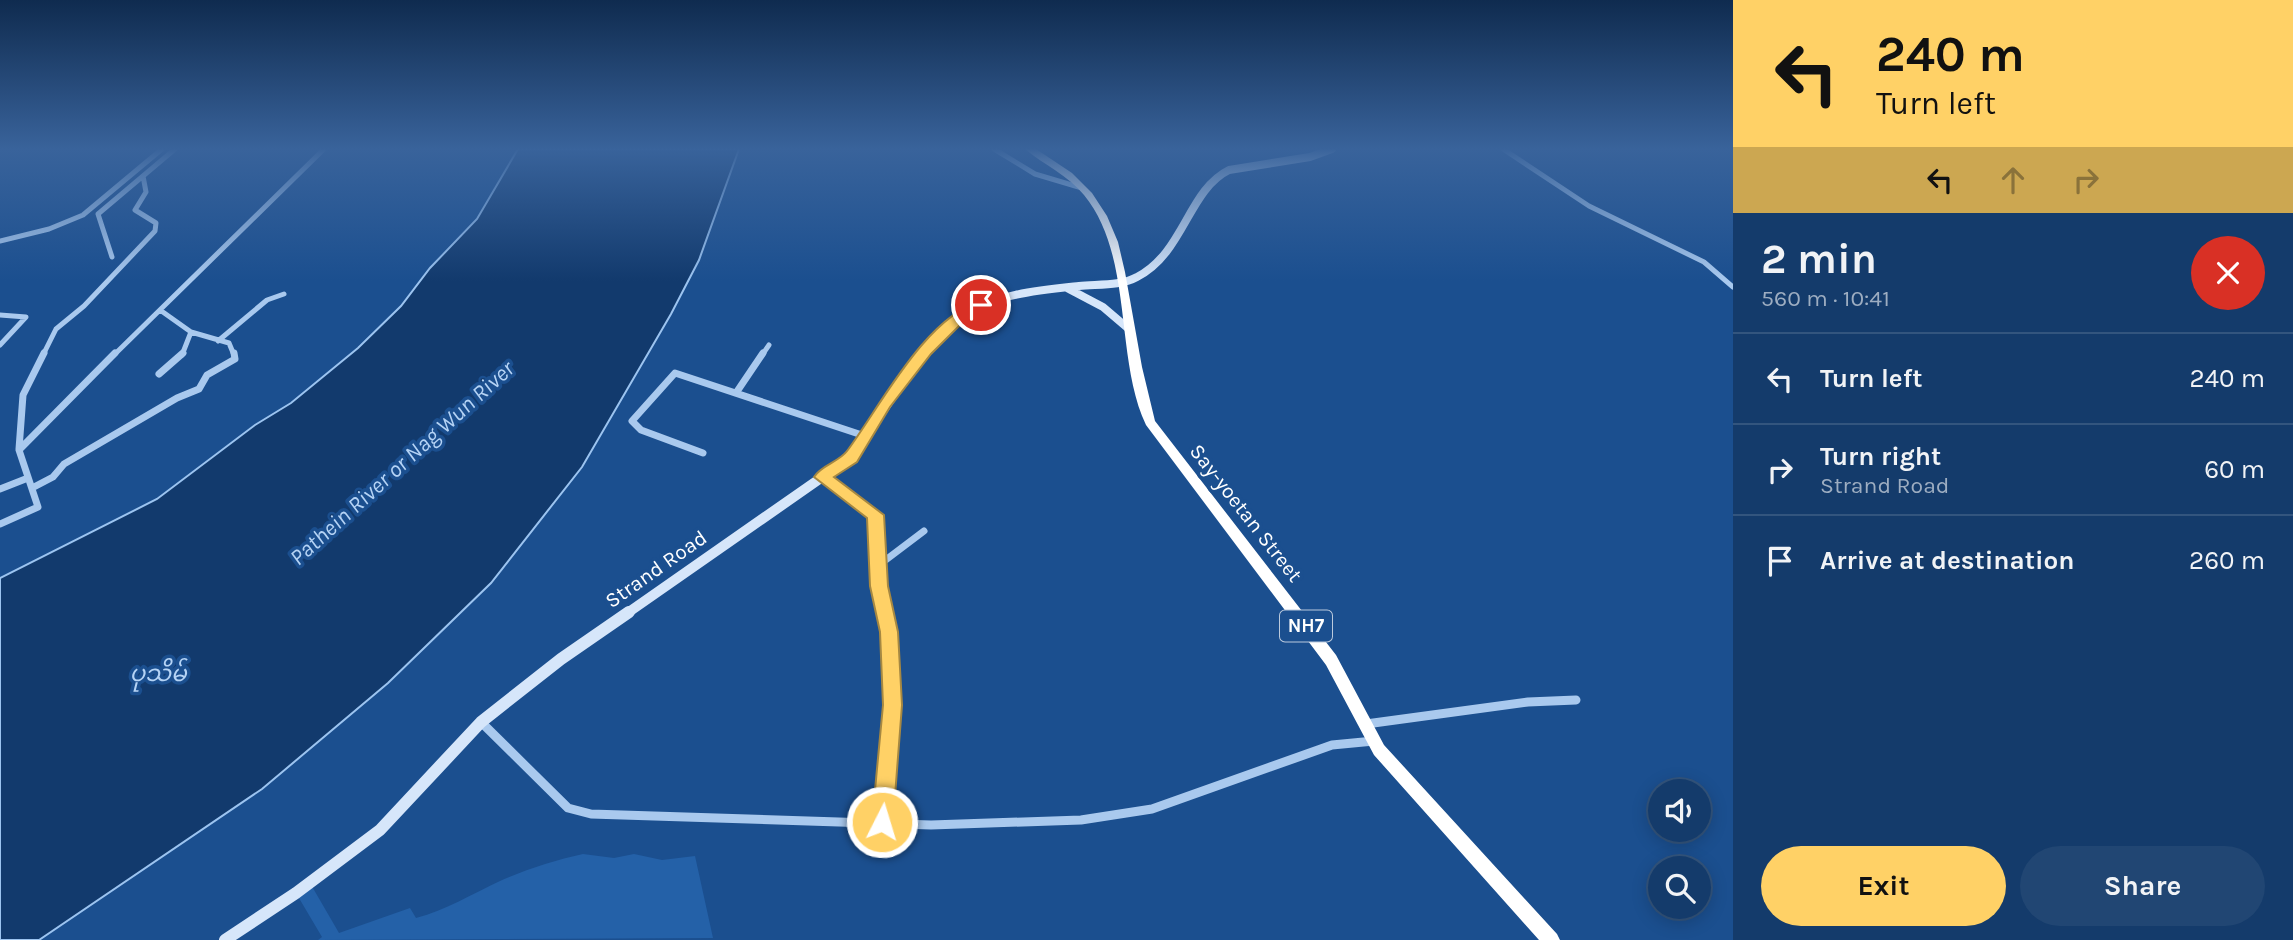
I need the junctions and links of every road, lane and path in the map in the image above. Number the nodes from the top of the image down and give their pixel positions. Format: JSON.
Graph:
{"nodes":[{"id":1,"x":109,"y":193,"type":"edge"},
{"id":2,"x":124,"y":193,"type":"edge"},
{"id":3,"x":145,"y":193,"type":"edge"},
{"id":4,"x":279,"y":193,"type":"edge"},
{"id":5,"x":1087,"y":193,"type":"edge"},
{"id":6,"x":1204,"y":193,"type":"edge"},
{"id":7,"x":1567,"y":193,"type":"edge"},
{"id":8,"x":0,"y":241,"type":"edge"},
{"id":9,"x":112,"y":257,"type":"dead end"},
{"id":10,"x":1121,"y":282,"type":"junction"},
{"id":11,"x":1733,"y":287,"type":"edge"},
{"id":12,"x":1066,"y":288,"type":"junction"},
{"id":13,"x":284,"y":294,"type":"dead end"},
{"id":14,"x":160,"y":310,"type":"junction"},
{"id":15,"x":0,"y":315,"type":"edge"},
{"id":16,"x":1130,"y":330,"type":"junction"},
{"id":17,"x":191,"y":332,"type":"junction"},
{"id":18,"x":218,"y":341,"type":"junction"},
{"id":19,"x":0,"y":345,"type":"edge"},
{"id":20,"x":769,"y":345,"type":"dead end"},
{"id":21,"x":159,"y":374,"type":"dead end"},
{"id":22,"x":736,"y":393,"type":"junction"},
{"id":23,"x":865,"y":436,"type":"junction"},
{"id":24,"x":19,"y":450,"type":"junction"},
{"id":25,"x":703,"y":453,"type":"dead end"},
{"id":26,"x":822,"y":477,"type":"junction"},
{"id":27,"x":28,"y":478,"type":"junction"},
{"id":28,"x":32,"y":488,"type":"junction"},
{"id":29,"x":0,"y":489,"type":"edge"},
{"id":30,"x":0,"y":524,"type":"edge"},
{"id":31,"x":924,"y":531,"type":"dead end"},
{"id":32,"x":879,"y":565,"type":"junction"},
{"id":33,"x":1576,"y":700,"type":"dead end"},
{"id":34,"x":481,"y":722,"type":"junction"},
{"id":35,"x":1366,"y":724,"type":"junction"},
{"id":36,"x":1375,"y":741,"type":"junction"},
{"id":37,"x":882,"y":822,"type":"junction"},
{"id":38,"x":225,"y":940,"type":"edge"},
{"id":39,"x":1551,"y":940,"type":"edge"}],
"edges":[{"from":1,"to":8,"type":"street"},
{"from":2,"to":9,"type":"street"},
{"from":3,"to":24,"type":"street"},
{"from":4,"to":14,"type":"street"},
{"from":5,"to":10,"type":"highway","number":"NH7"},
{"from":6,"to":10,"type":"main road","name":"Strand Road"},
{"from":7,"to":11,"type":"street"},
{"from":10,"to":12,"type":"main road","name":"Strand Road"},
{"from":10,"to":16,"type":"highway","name":"Say-yoetan Street","number":"NH7"},
{"from":12,"to":16,"type":"main road"},
{"from":12,"to":23,"type":"main road","name":"Strand Road"},
{"from":13,"to":18,"type":"street"},
{"from":14,"to":17,"type":"street"},
{"from":14,"to":24,"type":"street"},
{"from":15,"to":19,"type":"street"},
{"from":16,"to":35,"type":"highway","name":"Say-yoetan Street","number":"NH7"},
{"from":17,"to":18,"type":"street"},
{"from":17,"to":21,"type":"street"},
{"from":18,"to":28,"type":"street"},
{"from":20,"to":22,"type":"street"},
{"from":22,"to":23,"type":"street"},
{"from":22,"to":25,"type":"street"},
{"from":23,"to":26,"type":"main road","name":"Strand Road"},
{"from":24,"to":27,"type":"street"},
{"from":26,"to":32,"type":"street"},
{"from":26,"to":34,"type":"main road","name":"Strand Road"},
{"from":27,"to":28,"type":"street"},
{"from":27,"to":29,"type":"street"},
{"from":28,"to":30,"type":"street"},
{"from":31,"to":32,"type":"street"},
{"from":32,"to":37,"type":"street"},
{"from":33,"to":35,"type":"street"},
{"from":34,"to":37,"type":"street"},
{"from":34,"to":38,"type":"main road","name":"Strand Road"},
{"from":35,"to":36,"type":"highway","name":"Say-yoetan Street","number":"NH7"},
{"from":36,"to":37,"type":"street"},
{"from":36,"to":39,"type":"highway","name":"Say-yoetan Street","number":"NH7"}]}
